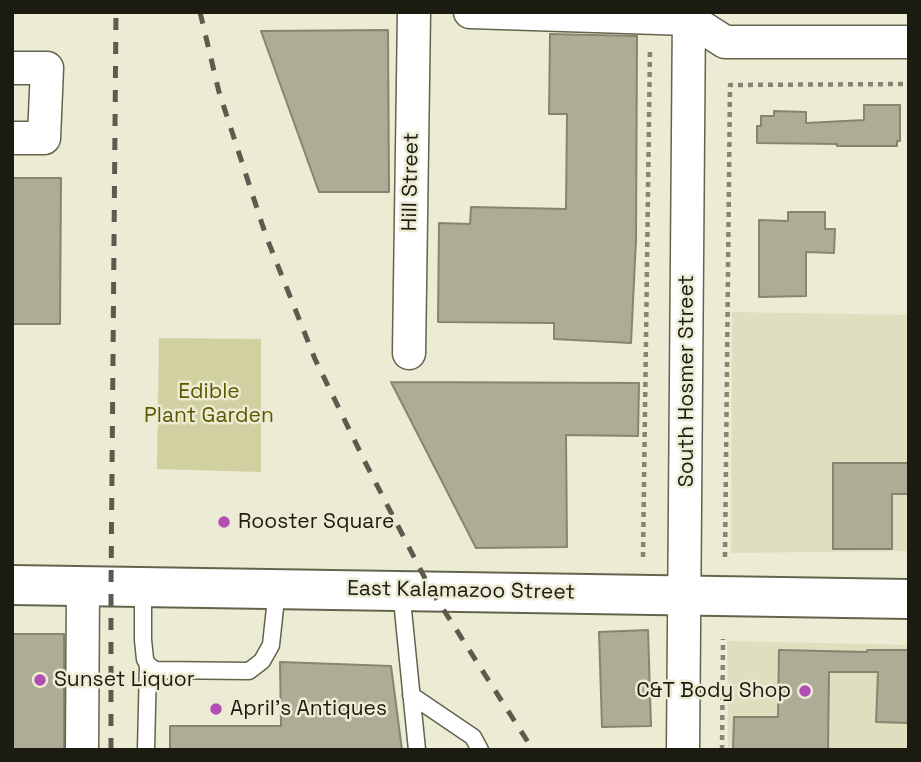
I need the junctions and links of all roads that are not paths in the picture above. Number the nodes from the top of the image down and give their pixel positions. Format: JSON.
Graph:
{"nodes":[{"id":1,"x":414,"y":12,"type":"edge"},
{"id":2,"x":470,"y":12,"type":"edge"},
{"id":3,"x":689,"y":16,"type":"edge"},
{"id":4,"x":909,"y":42,"type":"edge"},
{"id":5,"x":12,"y":68,"type":"edge"},
{"id":6,"x":12,"y":138,"type":"edge"},
{"id":7,"x":409,"y":353,"type":"dead end"},
{"id":8,"x":12,"y":585,"type":"edge"},
{"id":9,"x":83,"y":587,"type":"junction"},
{"id":10,"x":143,"y":588,"type":"junction"},
{"id":11,"x":277,"y":589,"type":"junction"},
{"id":12,"x":401,"y":590,"type":"junction"},
{"id":13,"x":685,"y":595,"type":"junction"},
{"id":14,"x":909,"y":599,"type":"edge"},
{"id":15,"x":148,"y":665,"type":"junction"},
{"id":16,"x":411,"y":695,"type":"junction"},
{"id":17,"x":82,"y":750,"type":"edge"},
{"id":18,"x":146,"y":750,"type":"edge"},
{"id":19,"x":417,"y":750,"type":"edge"},
{"id":20,"x":480,"y":750,"type":"edge"},
{"id":21,"x":683,"y":750,"type":"edge"}],
"edges":[{"from":1,"to":7,"type":"street","name":"Hill Street"},
{"from":2,"to":3,"type":"street"},
{"from":3,"to":4,"type":"street"},
{"from":3,"to":13,"type":"street","name":"South Hosmer Street"},
{"from":5,"to":6,"type":"street"},
{"from":8,"to":9,"type":"street","name":"East Kalamazoo Street"},
{"from":9,"to":10,"type":"street","name":"East Kalamazoo Street"},
{"from":9,"to":17,"type":"street"},
{"from":10,"to":11,"type":"street","name":"East Kalamazoo Street"},
{"from":10,"to":15,"type":"lane"},
{"from":11,"to":12,"type":"street","name":"East Kalamazoo Street"},
{"from":11,"to":15,"type":"lane"},
{"from":12,"to":13,"type":"street","name":"East Kalamazoo Street"},
{"from":12,"to":16,"type":"lane"},
{"from":13,"to":14,"type":"street","name":"East Kalamazoo Street"},
{"from":13,"to":21,"type":"street","name":"South Hosmer Street"},
{"from":15,"to":18,"type":"lane"},
{"from":16,"to":19,"type":"lane"},
{"from":16,"to":20,"type":"lane"}]}
